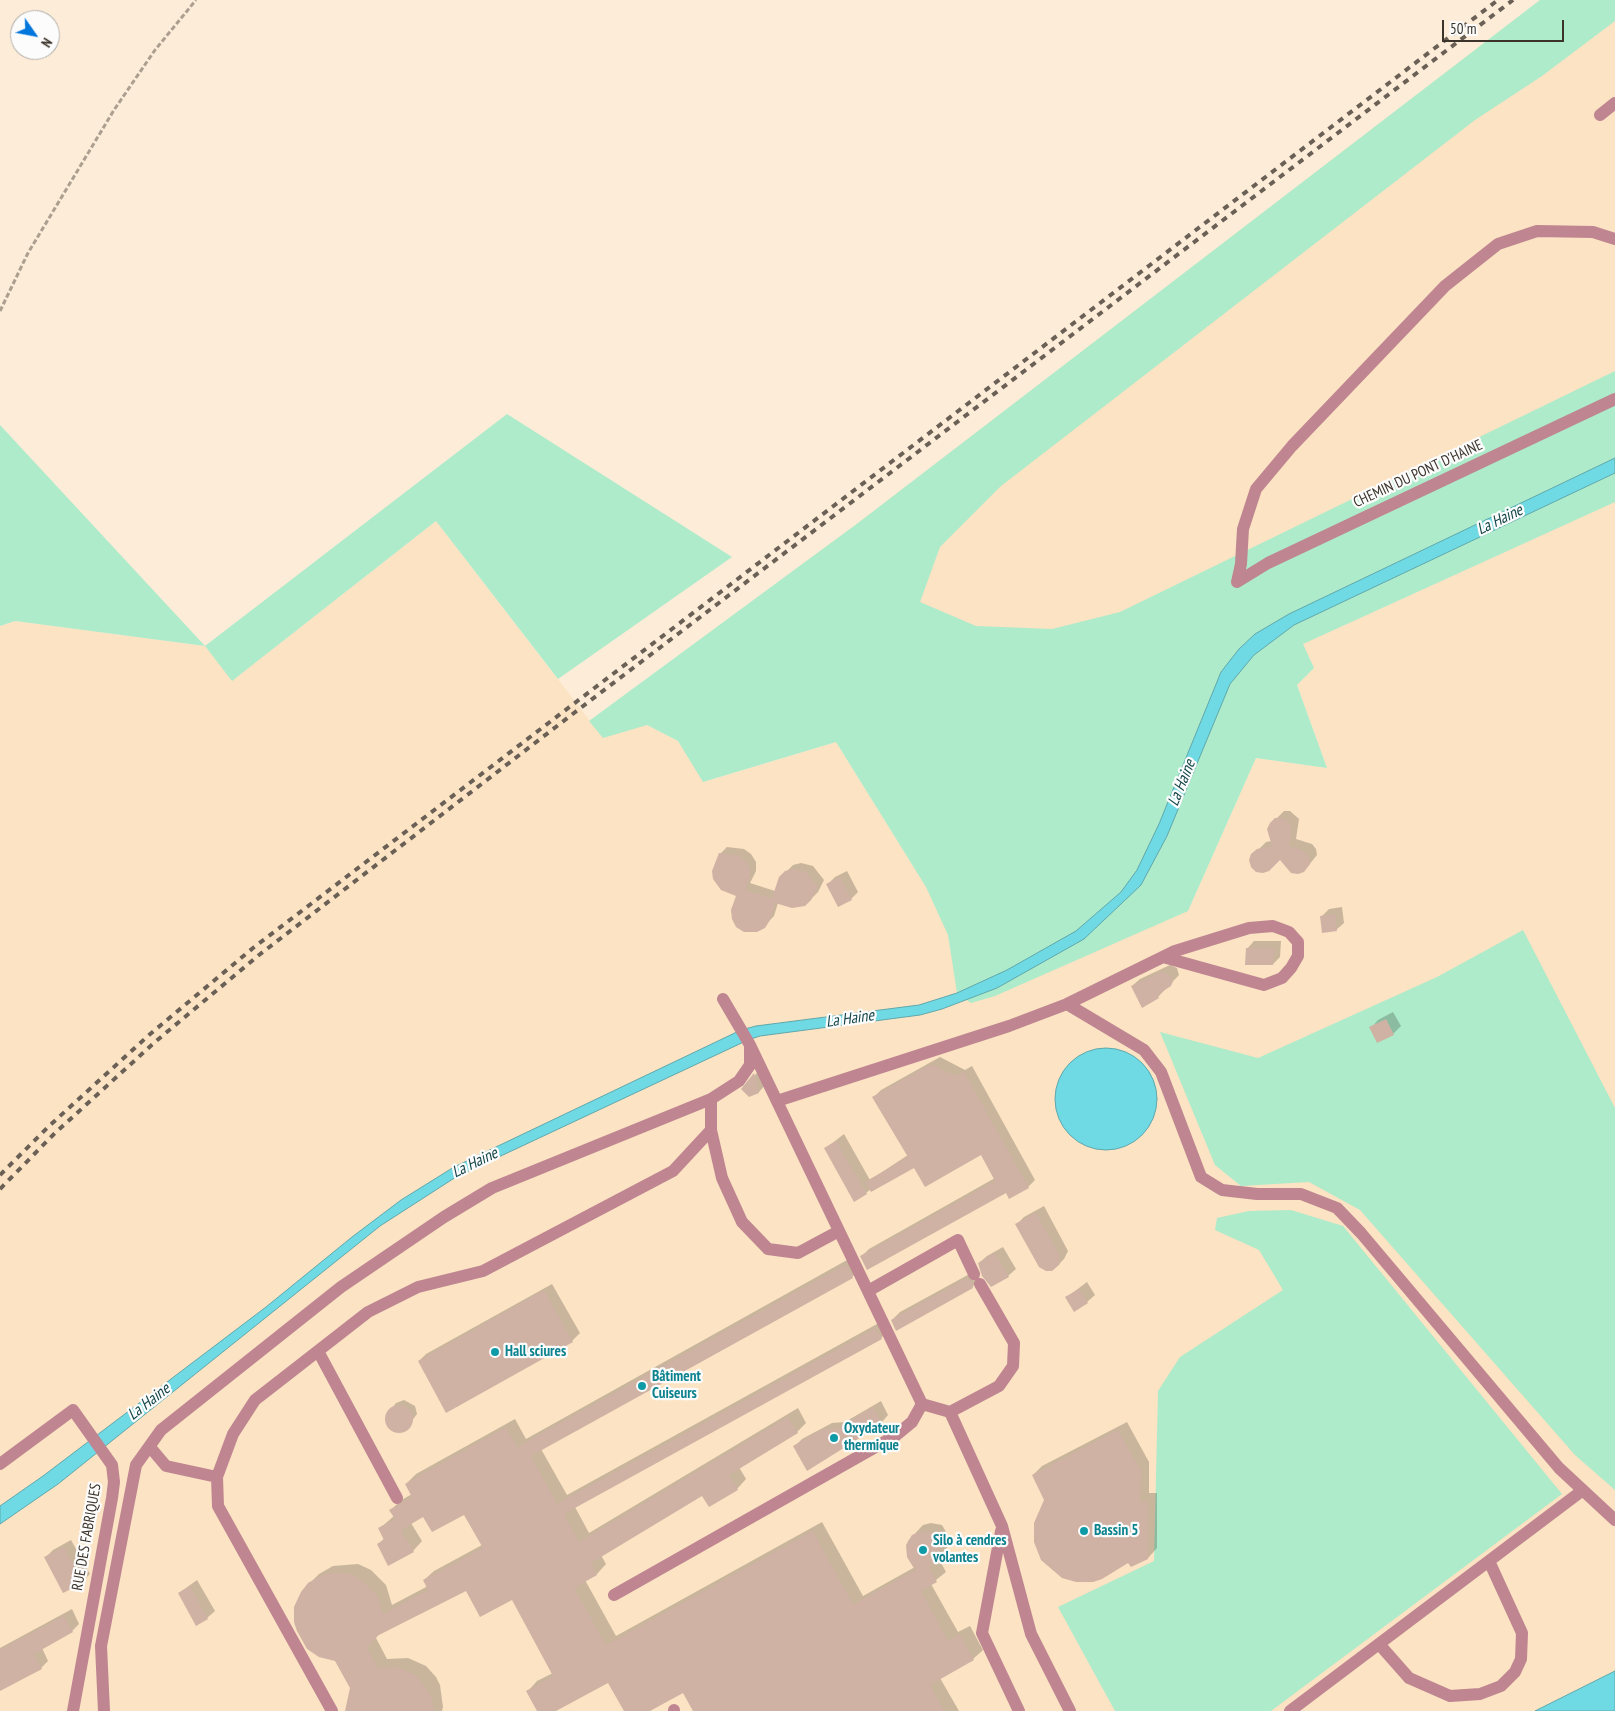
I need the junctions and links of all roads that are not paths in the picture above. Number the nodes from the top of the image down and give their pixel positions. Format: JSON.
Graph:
{"nodes":[{"id":1,"x":1615,"y":103,"type":"edge"},
{"id":2,"x":1600,"y":115,"type":"dead end"},
{"id":3,"x":1615,"y":239,"type":"edge"},
{"id":4,"x":1615,"y":398,"type":"edge"},
{"id":5,"x":1163,"y":957,"type":"junction"},
{"id":6,"x":723,"y":999,"type":"dead end"},
{"id":7,"x":1067,"y":1004,"type":"junction"},
{"id":8,"x":750,"y":1044,"type":"junction"},
{"id":9,"x":710,"y":1099,"type":"junction"},
{"id":10,"x":777,"y":1101,"type":"junction"},
{"id":11,"x":711,"y":1130,"type":"junction"},
{"id":12,"x":839,"y":1231,"type":"junction"},
{"id":13,"x":868,"y":1291,"type":"junction"},
{"id":14,"x":318,"y":1351,"type":"junction"},
{"id":15,"x":922,"y":1404,"type":"junction"},
{"id":16,"x":950,"y":1412,"type":"junction"},
{"id":17,"x":150,"y":1447,"type":"junction"},
{"id":18,"x":0,"y":1464,"type":"edge"},
{"id":19,"x":217,"y":1477,"type":"junction"},
{"id":20,"x":1583,"y":1490,"type":"junction"},
{"id":21,"x":396,"y":1498,"type":"dead end"},
{"id":22,"x":1615,"y":1520,"type":"edge"},
{"id":23,"x":1002,"y":1526,"type":"junction"},
{"id":24,"x":1489,"y":1561,"type":"junction"},
{"id":25,"x":614,"y":1595,"type":"dead end"},
{"id":26,"x":1379,"y":1644,"type":"junction"},
{"id":27,"x":73,"y":1711,"type":"edge"},
{"id":28,"x":104,"y":1711,"type":"edge"},
{"id":29,"x":332,"y":1711,"type":"edge"},
{"id":30,"x":1020,"y":1711,"type":"edge"},
{"id":31,"x":1070,"y":1711,"type":"edge"},
{"id":32,"x":1290,"y":1711,"type":"edge"}],
"edges":[{"from":1,"to":2,"type":"street"},
{"from":3,"to":4,"type":"street","name":"CHEMIN DU PONT D'HAINE"},
{"from":5,"to":5,"type":"street"},
{"from":5,"to":7,"type":"street"},
{"from":6,"to":8,"type":"street"},
{"from":7,"to":10,"type":"street"},
{"from":7,"to":20,"type":"street"},
{"from":8,"to":9,"type":"street"},
{"from":8,"to":10,"type":"street"},
{"from":9,"to":11,"type":"street"},
{"from":9,"to":17,"type":"street"},
{"from":10,"to":12,"type":"street"},
{"from":11,"to":12,"type":"street"},
{"from":11,"to":14,"type":"street"},
{"from":12,"to":13,"type":"street"},
{"from":13,"to":15,"type":"street"},
{"from":13,"to":16,"type":"street"},
{"from":14,"to":19,"type":"street"},
{"from":14,"to":21,"type":"street"},
{"from":15,"to":16,"type":"street"},
{"from":15,"to":25,"type":"street"},
{"from":16,"to":23,"type":"street"},
{"from":17,"to":19,"type":"street"},
{"from":17,"to":28,"type":"street"},
{"from":18,"to":27,"type":"street","name":"RUE DES FABRIQUES"},
{"from":19,"to":29,"type":"street"},
{"from":20,"to":22,"type":"street"},
{"from":20,"to":24,"type":"street"},
{"from":23,"to":30,"type":"street"},
{"from":23,"to":31,"type":"street"},
{"from":24,"to":26,"type":"street"},
{"from":24,"to":26,"type":"street"},
{"from":26,"to":32,"type":"street"}]}
